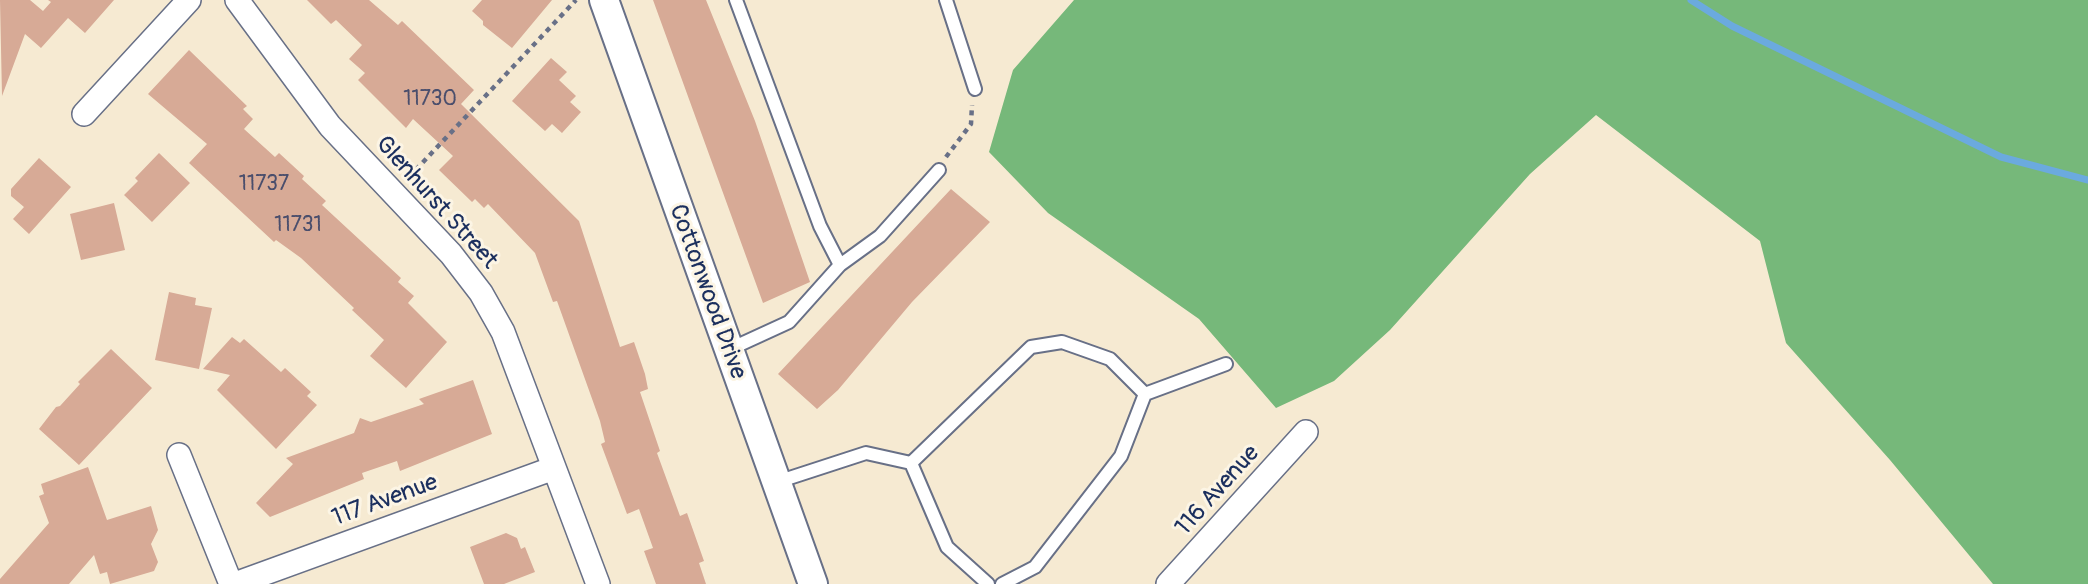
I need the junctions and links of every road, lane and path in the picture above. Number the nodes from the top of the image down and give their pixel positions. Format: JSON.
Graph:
{"nodes":[{"id":1,"x":189,"y":0,"type":"edge"},
{"id":2,"x":237,"y":0,"type":"edge"},
{"id":3,"x":576,"y":0,"type":"edge"},
{"id":4,"x":604,"y":0,"type":"edge"},
{"id":5,"x":736,"y":0,"type":"edge"},
{"id":6,"x":946,"y":0,"type":"edge"},
{"id":7,"x":975,"y":89,"type":"joint"},
{"id":8,"x":84,"y":114,"type":"dead end"},
{"id":9,"x":939,"y":170,"type":"joint"},
{"id":10,"x":394,"y":194,"type":"junction"},
{"id":11,"x":840,"y":265,"type":"junction"},
{"id":12,"x":728,"y":350,"type":"junction"},
{"id":13,"x":1226,"y":364,"type":"dead end"},
{"id":14,"x":1146,"y":394,"type":"junction"},
{"id":15,"x":1306,"y":432,"type":"dead end"},
{"id":16,"x":179,"y":455,"type":"dead end"},
{"id":17,"x":911,"y":463,"type":"junction"},
{"id":18,"x":554,"y":468,"type":"junction"},
{"id":19,"x":777,"y":482,"type":"junction"},
{"id":20,"x":233,"y":584,"type":"edge"},
{"id":21,"x":598,"y":584,"type":"edge"},
{"id":22,"x":813,"y":584,"type":"edge"},
{"id":23,"x":988,"y":584,"type":"edge"},
{"id":24,"x":1002,"y":584,"type":"edge"},
{"id":25,"x":1168,"y":584,"type":"edge"}],
"edges":[{"from":1,"to":8,"type":"street"},
{"from":2,"to":10,"type":"street","name":"Glenhurst Street"},
{"from":3,"to":10,"type":"path"},
{"from":4,"to":12,"type":"street","name":"Cottonwood Drive"},
{"from":5,"to":11,"type":"lane"},
{"from":6,"to":7,"type":"lane"},
{"from":7,"to":9,"type":"path"},
{"from":9,"to":11,"type":"lane"},
{"from":10,"to":18,"type":"street","name":"Glenhurst Street"},
{"from":11,"to":12,"type":"lane"},
{"from":12,"to":19,"type":"street","name":"Cottonwood Drive"},
{"from":13,"to":14,"type":"lane"},
{"from":14,"to":17,"type":"lane"},
{"from":14,"to":24,"type":"lane"},
{"from":15,"to":25,"type":"street","name":"116 Avenue"},
{"from":16,"to":20,"type":"street"},
{"from":17,"to":19,"type":"lane"},
{"from":17,"to":23,"type":"lane"},
{"from":18,"to":20,"type":"street","name":"117 Avenue"},
{"from":18,"to":21,"type":"street","name":"Glenhurst Street"},
{"from":19,"to":22,"type":"street","name":"Cottonwood Drive"}]}
